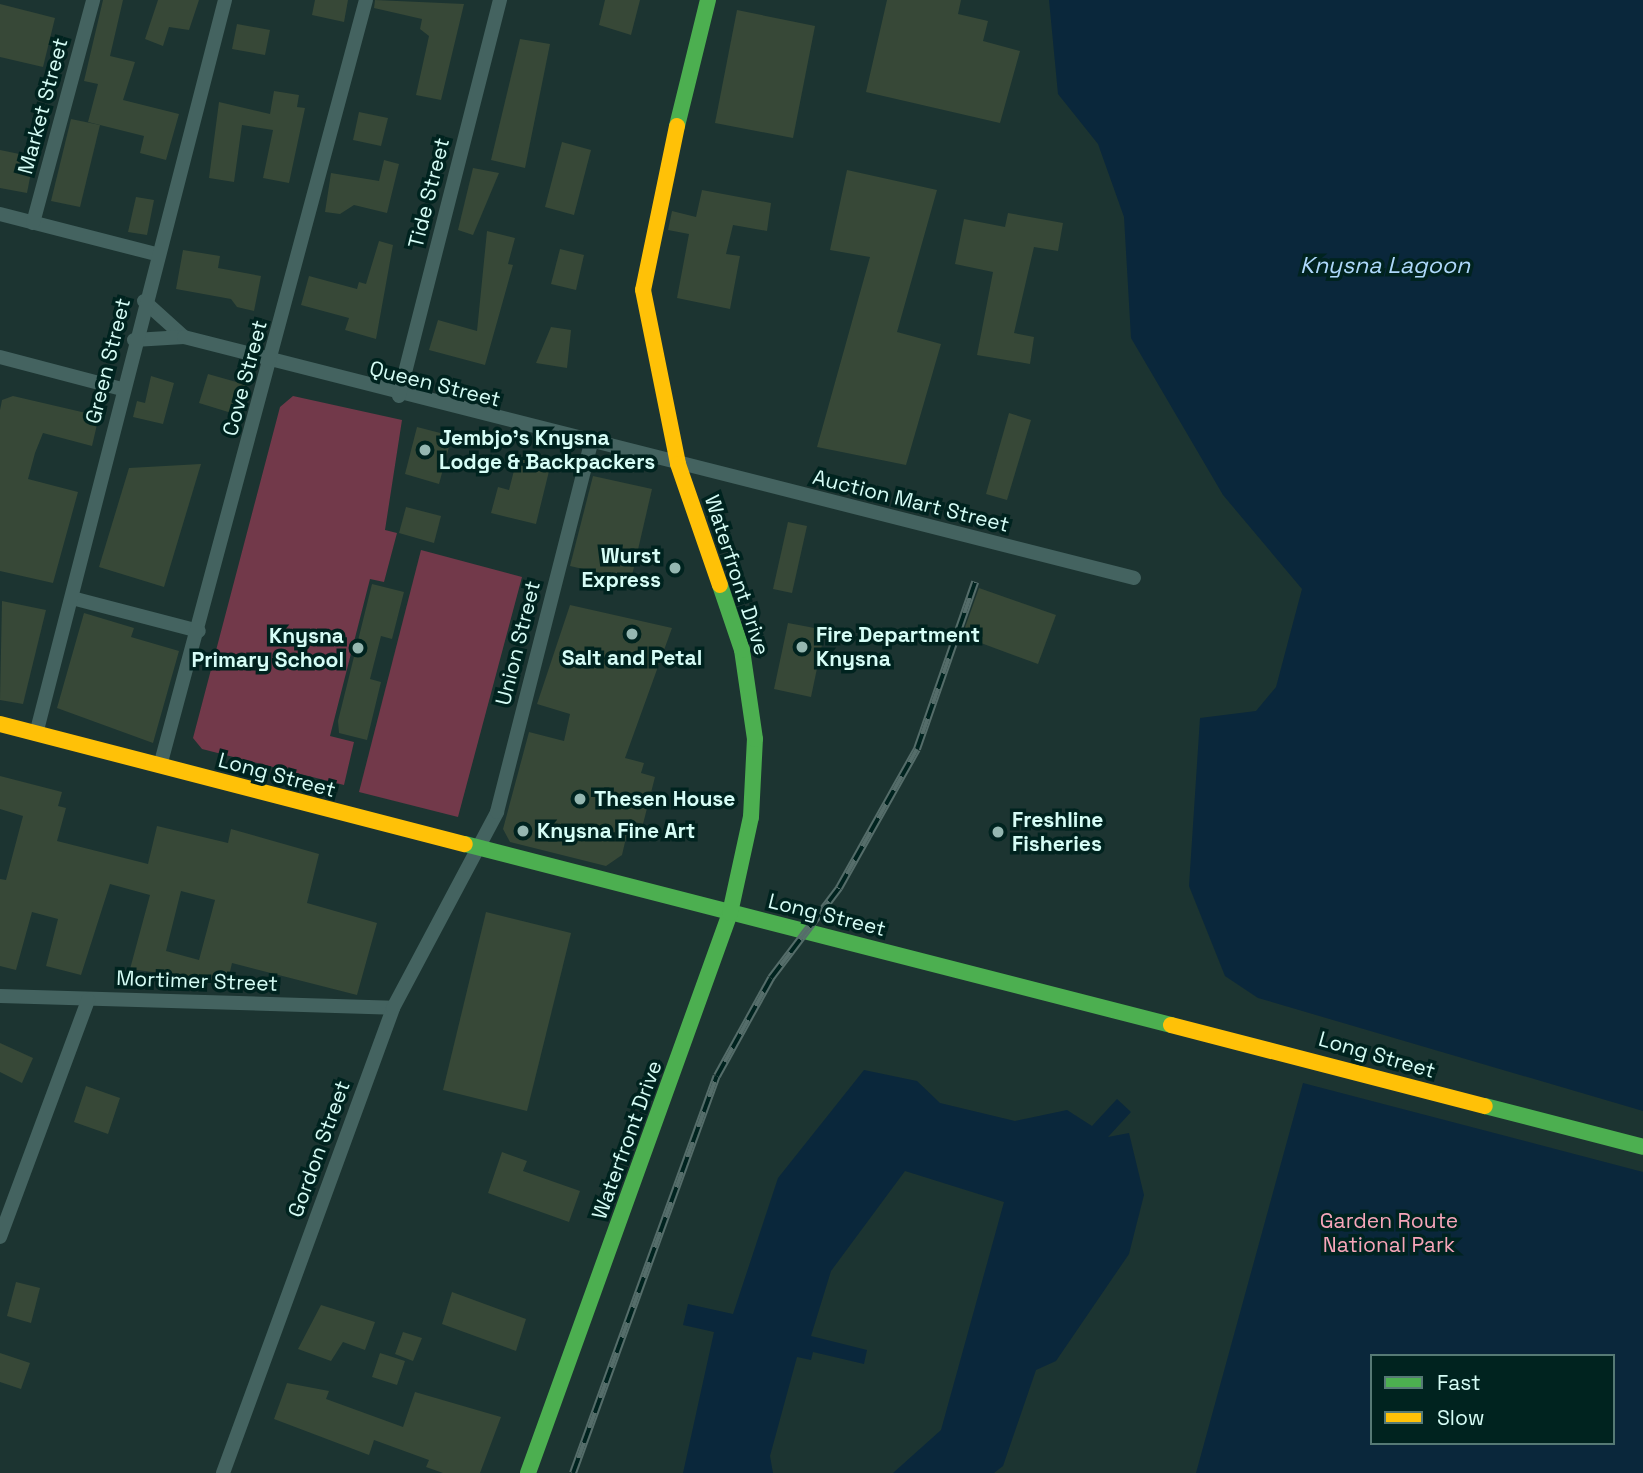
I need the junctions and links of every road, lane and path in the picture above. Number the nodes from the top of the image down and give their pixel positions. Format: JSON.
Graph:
{"nodes":[{"id":1,"x":93,"y":0,"type":"edge"},
{"id":2,"x":225,"y":0,"type":"edge"},
{"id":3,"x":366,"y":0,"type":"edge"},
{"id":4,"x":500,"y":0,"type":"edge"},
{"id":5,"x":708,"y":0,"type":"edge"},
{"id":6,"x":0,"y":214,"type":"edge"},
{"id":7,"x":33,"y":223,"type":"junction"},
{"id":8,"x":156,"y":254,"type":"junction"},
{"id":9,"x":144,"y":301,"type":"junction"},
{"id":10,"x":184,"y":337,"type":"junction"},
{"id":11,"x":134,"y":340,"type":"junction"},
{"id":12,"x":0,"y":356,"type":"edge"},
{"id":13,"x":271,"y":363,"type":"junction"},
{"id":14,"x":122,"y":389,"type":"junction"},
{"id":15,"x":399,"y":396,"type":"junction"},
{"id":16,"x":591,"y":444,"type":"junction"},
{"id":17,"x":678,"y":464,"type":"junction"},
{"id":18,"x":1134,"y":578,"type":"dead end"},
{"id":19,"x":72,"y":598,"type":"junction"},
{"id":20,"x":199,"y":631,"type":"junction"},
{"id":21,"x":0,"y":724,"type":"edge"},
{"id":22,"x":36,"y":734,"type":"junction"},
{"id":23,"x":160,"y":766,"type":"junction"},
{"id":24,"x":477,"y":849,"type":"junction"},
{"id":25,"x":730,"y":913,"type":"junction"},
{"id":26,"x":0,"y":996,"type":"edge"},
{"id":27,"x":88,"y":1000,"type":"junction"},
{"id":28,"x":393,"y":1007,"type":"junction"},
{"id":29,"x":1643,"y":1147,"type":"edge"},
{"id":30,"x":0,"y":1237,"type":"edge"},
{"id":31,"x":223,"y":1473,"type":"edge"},
{"id":32,"x":528,"y":1473,"type":"edge"}],
"edges":[{"from":1,"to":7,"type":"street","name":"Market Street"},
{"from":2,"to":8,"type":"street","name":"Green Street"},
{"from":3,"to":13,"type":"street","name":"Cove Street"},
{"from":4,"to":15,"type":"street","name":"Tide Street"},
{"from":5,"to":17,"type":"street","name":"Waterfront Drive"},
{"from":6,"to":7,"type":"street"},
{"from":7,"to":8,"type":"street"},
{"from":8,"to":9,"type":"street","name":"Green Street"},
{"from":9,"to":10,"type":"street","name":"Queen Street"},
{"from":9,"to":11,"type":"street","name":"Green Street"},
{"from":10,"to":11,"type":"street","name":"Queen Street"},
{"from":10,"to":13,"type":"street","name":"Queen Street"},
{"from":11,"to":14,"type":"street","name":"Green Street"},
{"from":12,"to":14,"type":"street"},
{"from":13,"to":15,"type":"street","name":"Queen Street"},
{"from":13,"to":20,"type":"street","name":"Cove Street"},
{"from":14,"to":19,"type":"street","name":"Green Street"},
{"from":15,"to":16,"type":"street","name":"Queen Street"},
{"from":16,"to":17,"type":"street","name":"Queen Street"},
{"from":16,"to":24,"type":"street","name":"Union Street"},
{"from":17,"to":18,"type":"street","name":"Auction Mart Street"},
{"from":17,"to":25,"type":"street","name":"Waterfront Drive"},
{"from":19,"to":20,"type":"street"},
{"from":19,"to":22,"type":"street","name":"Green Street"},
{"from":20,"to":23,"type":"street","name":"Cove Street"},
{"from":21,"to":22,"type":"street","name":"Long Street"},
{"from":22,"to":23,"type":"street","name":"Long Street"},
{"from":23,"to":24,"type":"street","name":"Long Street"},
{"from":24,"to":25,"type":"street","name":"Long Street"},
{"from":24,"to":28,"type":"street","name":"Gordon Street"},
{"from":25,"to":29,"type":"street","name":"Long Street"},
{"from":25,"to":32,"type":"street","name":"Waterfront Drive"},
{"from":26,"to":27,"type":"street","name":"Mortimer Street"},
{"from":27,"to":28,"type":"street","name":"Mortimer Street"},
{"from":27,"to":30,"type":"street"},
{"from":28,"to":31,"type":"street","name":"Gordon Street"}]}
